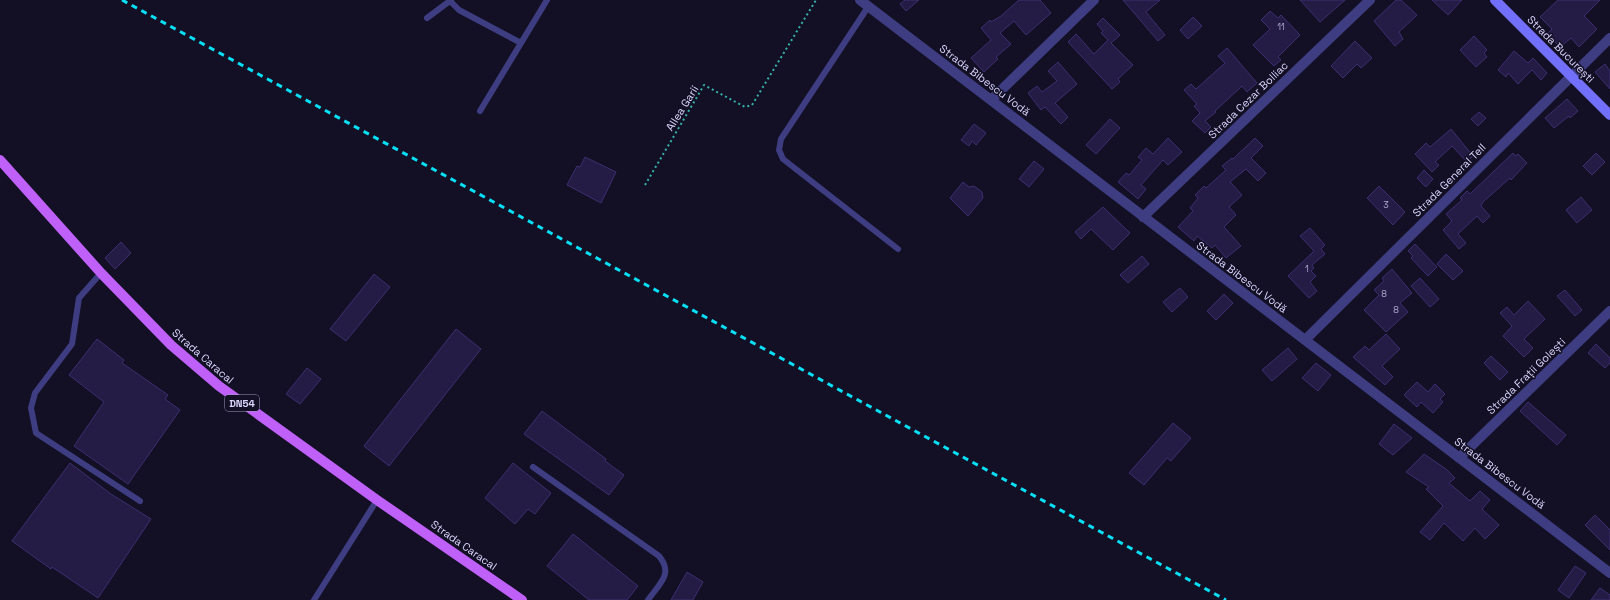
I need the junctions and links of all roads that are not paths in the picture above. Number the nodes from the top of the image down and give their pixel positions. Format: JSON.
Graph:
{"nodes":[{"id":1,"x":546,"y":0,"type":"edge"},
{"id":2,"x":860,"y":0,"type":"edge"},
{"id":3,"x":1094,"y":0,"type":"edge"},
{"id":4,"x":1370,"y":0,"type":"edge"},
{"id":5,"x":1495,"y":0,"type":"edge"},
{"id":6,"x":450,"y":1,"type":"edge"},
{"id":7,"x":868,"y":7,"type":"junction"},
{"id":8,"x":427,"y":18,"type":"dead end"},
{"id":9,"x":1610,"y":38,"type":"edge"},
{"id":10,"x":521,"y":43,"type":"junction"},
{"id":11,"x":1572,"y":76,"type":"junction"},
{"id":12,"x":991,"y":100,"type":"junction"},
{"id":13,"x":480,"y":111,"type":"dead end"},
{"id":14,"x":1610,"y":115,"type":"edge"},
{"id":15,"x":0,"y":160,"type":"edge"},
{"id":16,"x":1143,"y":217,"type":"junction"},
{"id":17,"x":898,"y":249,"type":"dead end"},
{"id":18,"x":101,"y":273,"type":"junction"},
{"id":19,"x":1610,"y":311,"type":"edge"},
{"id":20,"x":1305,"y":340,"type":"junction"},
{"id":21,"x":1460,"y":458,"type":"junction"},
{"id":22,"x":533,"y":467,"type":"dead end"},
{"id":23,"x":378,"y":500,"type":"junction"},
{"id":24,"x":140,"y":501,"type":"dead end"},
{"id":25,"x":1610,"y":573,"type":"edge"},
{"id":26,"x":314,"y":600,"type":"edge"},
{"id":27,"x":522,"y":600,"type":"edge"},
{"id":28,"x":648,"y":600,"type":"edge"}],
"edges":[{"from":1,"to":10,"type":"lane"},
{"from":2,"to":7,"type":"street","name":"Strada Bibescu Vodă"},
{"from":3,"to":12,"type":"street"},
{"from":4,"to":16,"type":"street","name":"Strada Cezar Bolliac"},
{"from":5,"to":11,"type":"street","name":"Strada București"},
{"from":6,"to":8,"type":"lane"},
{"from":6,"to":10,"type":"lane"},
{"from":7,"to":12,"type":"street","name":"Strada Bibescu Vodă"},
{"from":7,"to":17,"type":"lane"},
{"from":9,"to":11,"type":"street","name":"Strada General Tell"},
{"from":10,"to":13,"type":"lane"},
{"from":11,"to":14,"type":"street","name":"Strada București"},
{"from":11,"to":20,"type":"street","name":"Strada General Tell"},
{"from":12,"to":16,"type":"street","name":"Strada Bibescu Vodă"},
{"from":15,"to":18,"type":"main road","name":"Strada Caracal","number":"DN54"},
{"from":16,"to":20,"type":"street","name":"Strada Bibescu Vodă"},
{"from":18,"to":23,"type":"main road","name":"Strada Caracal","number":"DN54"},
{"from":18,"to":24,"type":"lane"},
{"from":19,"to":21,"type":"street","name":"Strada Frații Golești"},
{"from":20,"to":21,"type":"street","name":"Strada Bibescu Vodă"},
{"from":21,"to":25,"type":"street","name":"Strada Bibescu Vodă"},
{"from":22,"to":28,"type":"lane"},
{"from":23,"to":26,"type":"lane"},
{"from":23,"to":27,"type":"main road","name":"Strada Caracal","number":"DN54"}]}
